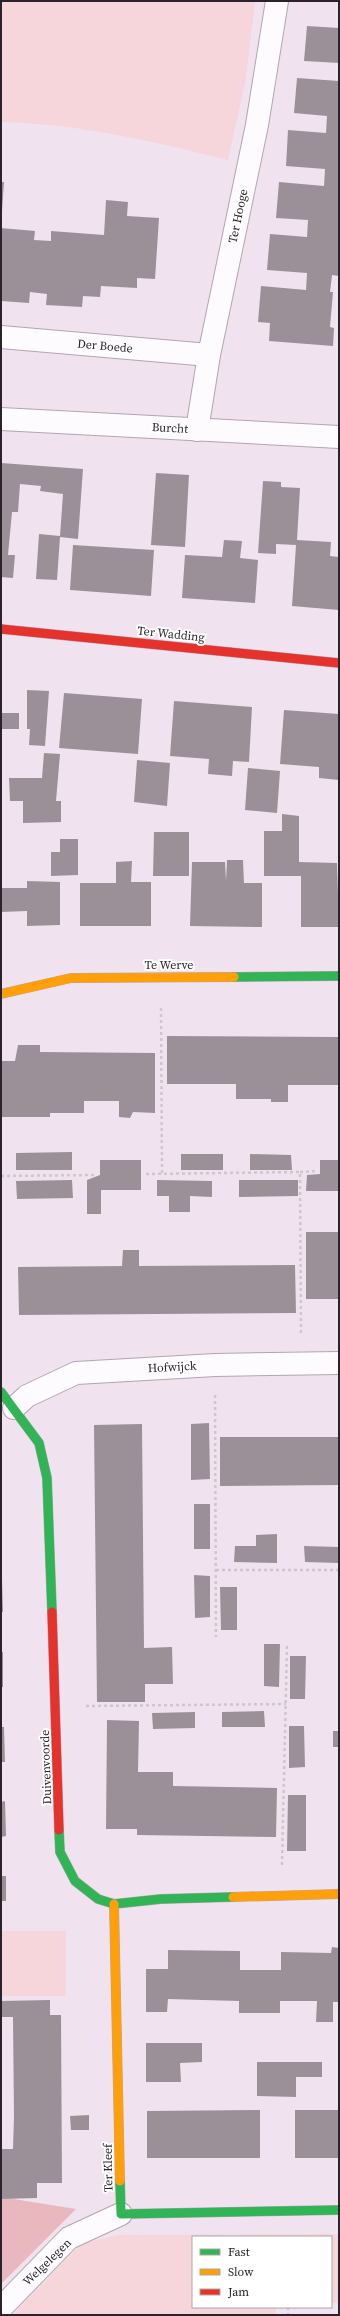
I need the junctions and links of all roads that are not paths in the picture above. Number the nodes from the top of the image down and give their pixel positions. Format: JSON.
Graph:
{"nodes":[{"id":1,"x":277,"y":1,"type":"edge"},
{"id":2,"x":1,"y":338,"type":"edge"},
{"id":3,"x":209,"y":355,"type":"junction"},
{"id":4,"x":1,"y":419,"type":"edge"},
{"id":5,"x":197,"y":430,"type":"junction"},
{"id":6,"x":339,"y":437,"type":"edge"},
{"id":7,"x":1,"y":629,"type":"edge"},
{"id":8,"x":339,"y":663,"type":"edge"},
{"id":9,"x":339,"y":976,"type":"edge"},
{"id":10,"x":1,"y":994,"type":"edge"},
{"id":11,"x":339,"y":1363,"type":"edge"},
{"id":12,"x":8,"y":1400,"type":"edge"},
{"id":13,"x":339,"y":1894,"type":"edge"},
{"id":14,"x":114,"y":1904,"type":"junction"},
{"id":15,"x":339,"y":2210,"type":"edge"},
{"id":16,"x":121,"y":2214,"type":"junction"},
{"id":17,"x":1,"y":2308,"type":"edge"}],
"edges":[{"from":1,"to":3,"type":"street","name":"Ter Hooge"},
{"from":2,"to":3,"type":"street","name":"Der Boede"},
{"from":3,"to":5,"type":"street","name":"Ter Hooge"},
{"from":4,"to":5,"type":"street","name":"Burcht"},
{"from":5,"to":6,"type":"street","name":"Burcht"},
{"from":7,"to":8,"type":"street","name":"Ter Wadding"},
{"from":9,"to":10,"type":"street","name":"Te Werve"},
{"from":11,"to":12,"type":"street","name":"Hofwijck"},
{"from":12,"to":14,"type":"street","name":"Duivenvoorde"},
{"from":13,"to":14,"type":"street","name":"Duivenvoorde"},
{"from":14,"to":16,"type":"street","name":"Ter Kleef"},
{"from":15,"to":16,"type":"street"},
{"from":16,"to":17,"type":"street","name":"Welgelegen"}]}
